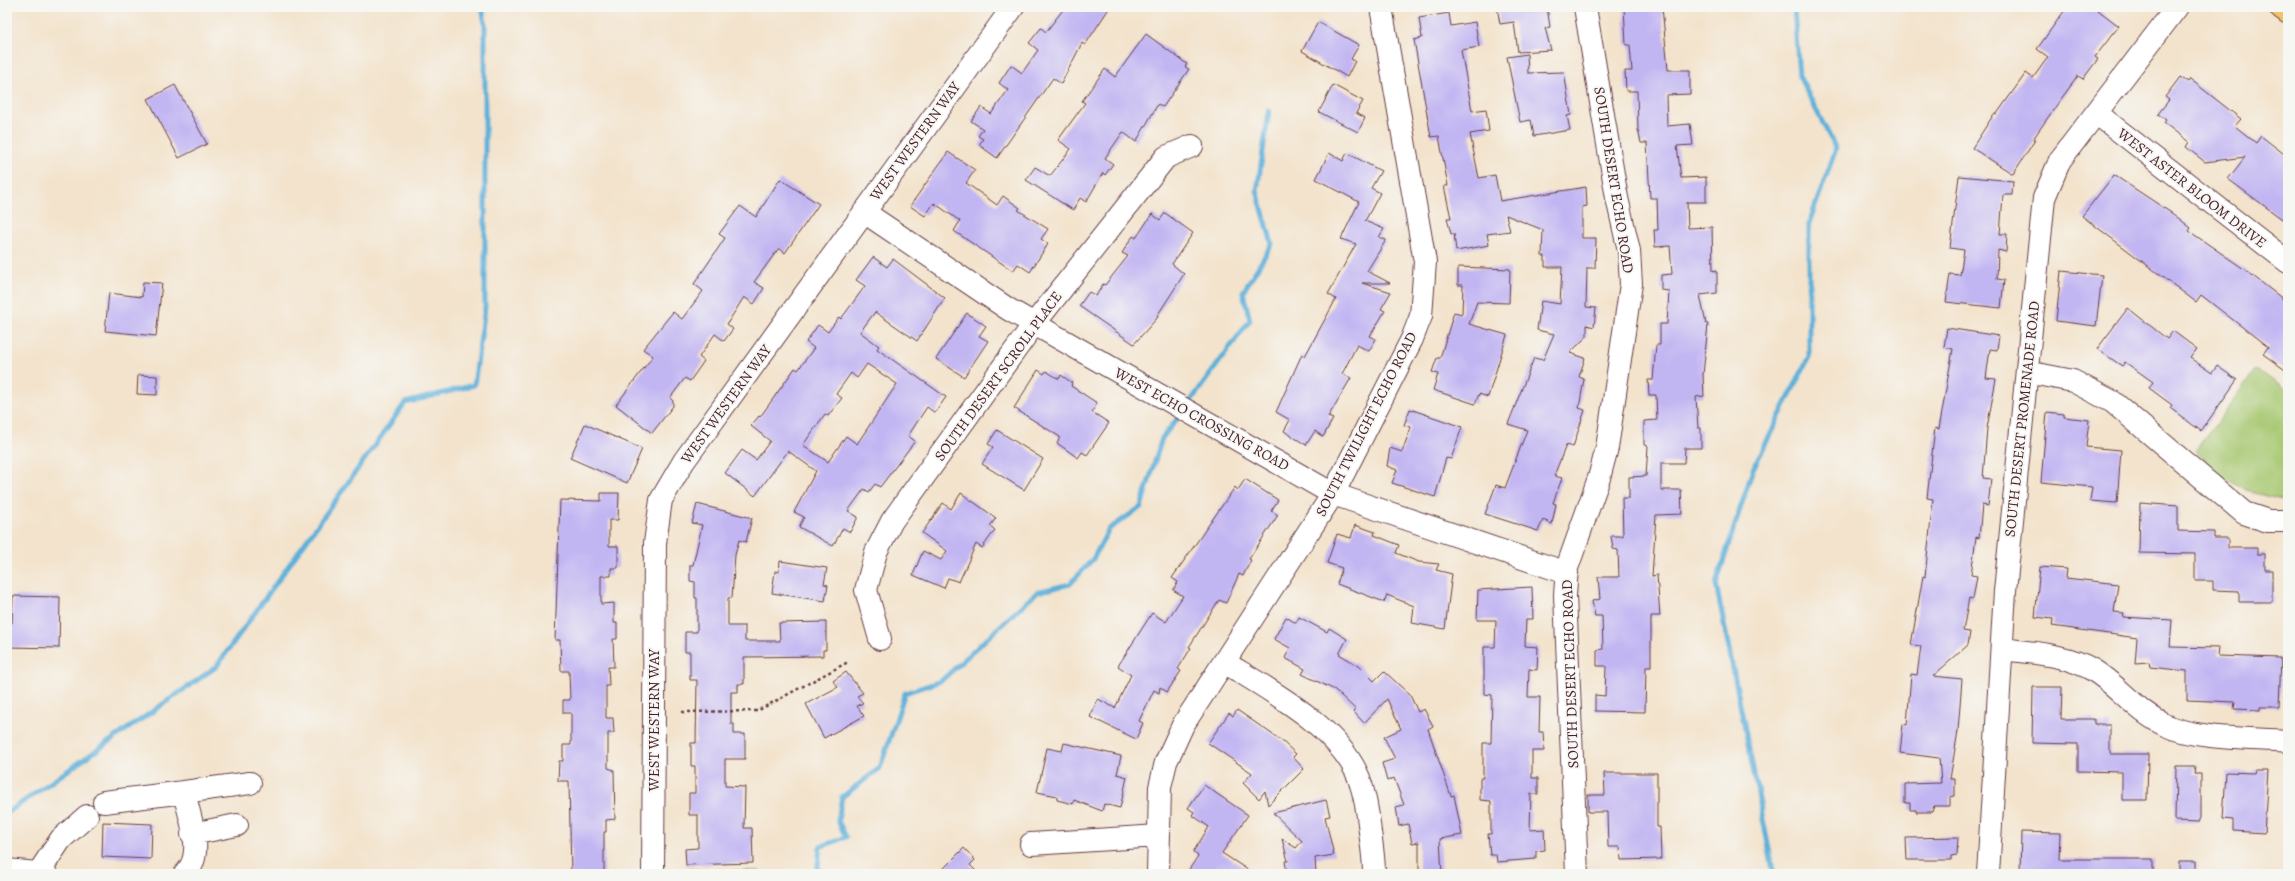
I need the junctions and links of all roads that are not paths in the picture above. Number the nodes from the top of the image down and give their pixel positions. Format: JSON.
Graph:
{"nodes":[{"id":1,"x":1013,"y":7,"type":"edge"},
{"id":2,"x":1381,"y":7,"type":"edge"},
{"id":3,"x":1585,"y":7,"type":"edge"},
{"id":4,"x":2177,"y":7,"type":"edge"},
{"id":5,"x":2280,"y":7,"type":"edge"},
{"id":6,"x":2288,"y":13,"type":"edge"},
{"id":7,"x":2096,"y":113,"type":"junction"},
{"id":8,"x":1192,"y":146,"type":"dead end"},
{"id":9,"x":864,"y":212,"type":"junction"},
{"id":10,"x":2288,"y":262,"type":"edge"},
{"id":11,"x":1034,"y":324,"type":"junction"},
{"id":12,"x":2027,"y":372,"type":"junction"},
{"id":13,"x":1333,"y":494,"type":"junction"},
{"id":14,"x":2288,"y":521,"type":"edge"},
{"id":15,"x":1567,"y":573,"type":"junction"},
{"id":16,"x":880,"y":638,"type":"dead end"},
{"id":17,"x":2002,"y":649,"type":"junction"},
{"id":18,"x":1224,"y":662,"type":"junction"},
{"id":19,"x":2288,"y":741,"type":"edge"},
{"id":20,"x":250,"y":783,"type":"dead end"},
{"id":21,"x":184,"y":792,"type":"junction"},
{"id":22,"x":104,"y":802,"type":"dead end"},
{"id":23,"x":87,"y":816,"type":"dead end"},
{"id":24,"x":237,"y":825,"type":"dead end"},
{"id":25,"x":192,"y":834,"type":"junction"},
{"id":26,"x":1159,"y":836,"type":"junction"},
{"id":27,"x":1031,"y":844,"type":"dead end"},
{"id":28,"x":7,"y":870,"type":"edge"},
{"id":29,"x":42,"y":873,"type":"edge"},
{"id":30,"x":185,"y":874,"type":"edge"},
{"id":31,"x":653,"y":874,"type":"edge"},
{"id":32,"x":1158,"y":874,"type":"edge"},
{"id":33,"x":1374,"y":874,"type":"edge"},
{"id":34,"x":1577,"y":874,"type":"edge"},
{"id":35,"x":1988,"y":874,"type":"edge"}],
"edges":[{"from":1,"to":9,"type":"street","name":"WEST WESTERN WAY"},
{"from":2,"to":13,"type":"street","name":"SOUTH TWILIGHT ECHO ROAD"},
{"from":3,"to":15,"type":"street","name":"SOUTH DESERT ECHO ROAD"},
{"from":4,"to":7,"type":"street","name":"SOUTH DESERT PROMENADE ROAD"},
{"from":5,"to":6,"type":"main road"},
{"from":7,"to":10,"type":"street","name":"WEST ASTER BLOOM DRIVE"},
{"from":7,"to":12,"type":"street","name":"SOUTH DESERT PROMENADE ROAD"},
{"from":8,"to":11,"type":"street","name":"SOUTH DESERT SCROLL PLACE"},
{"from":9,"to":11,"type":"street","name":"WEST ECHO CROSSING ROAD"},
{"from":9,"to":31,"type":"street","name":"WEST WESTERN WAY"},
{"from":11,"to":13,"type":"street","name":"WEST ECHO CROSSING ROAD"},
{"from":11,"to":16,"type":"street","name":"SOUTH DESERT SCROLL PLACE"},
{"from":12,"to":14,"type":"street"},
{"from":12,"to":17,"type":"street","name":"SOUTH DESERT PROMENADE ROAD"},
{"from":13,"to":15,"type":"street","name":"WEST ECHO CROSSING ROAD"},
{"from":13,"to":18,"type":"street","name":"SOUTH TWILIGHT ECHO ROAD"},
{"from":15,"to":34,"type":"street","name":"SOUTH DESERT ECHO ROAD"},
{"from":17,"to":19,"type":"street"},
{"from":17,"to":35,"type":"street","name":"SOUTH DESERT PROMENADE ROAD"},
{"from":18,"to":26,"type":"street","name":"SOUTH TWILIGHT ECHO ROAD"},
{"from":18,"to":33,"type":"street"},
{"from":20,"to":21,"type":"street"},
{"from":21,"to":22,"type":"street"},
{"from":21,"to":25,"type":"street"},
{"from":23,"to":29,"type":"street"},
{"from":24,"to":25,"type":"street"},
{"from":25,"to":30,"type":"street"},
{"from":26,"to":27,"type":"street"},
{"from":26,"to":32,"type":"street","name":"SOUTH TWILIGHT ECHO ROAD"},
{"from":28,"to":29,"type":"street"}]}
